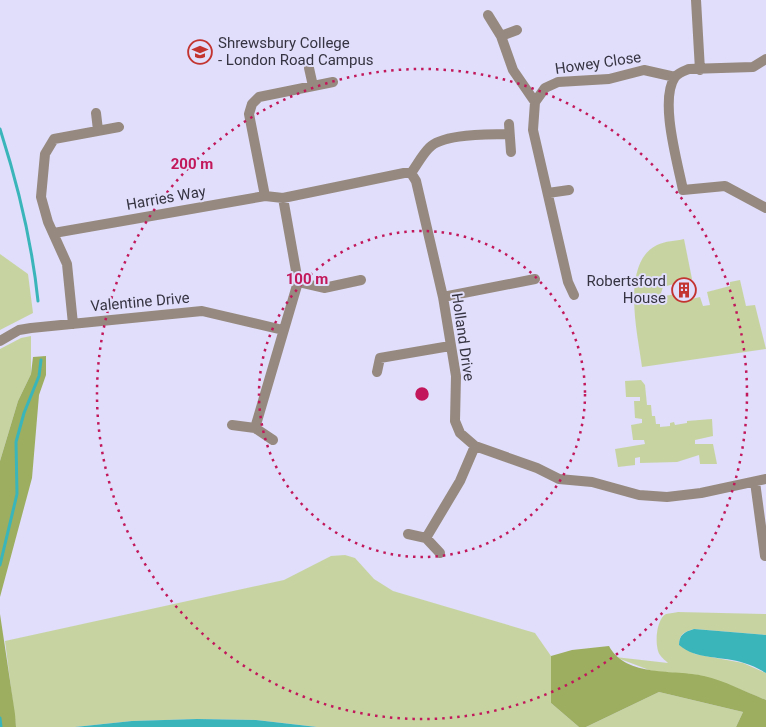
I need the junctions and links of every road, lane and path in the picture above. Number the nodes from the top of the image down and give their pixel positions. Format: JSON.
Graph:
{"nodes":[{"id":1,"x":696,"y":0,"type":"edge"},
{"id":2,"x":488,"y":15,"type":"dead end"},
{"id":3,"x":517,"y":30,"type":"dead end"},
{"id":4,"x":501,"y":36,"type":"junction"},
{"id":5,"x":766,"y":58,"type":"edge"},
{"id":6,"x":309,"y":68,"type":"dead end"},
{"id":7,"x":700,"y":70,"type":"junction"},
{"id":8,"x":675,"y":77,"type":"junction"},
{"id":9,"x":333,"y":82,"type":"dead end"},
{"id":10,"x":313,"y":86,"type":"junction"},
{"id":11,"x":535,"y":102,"type":"junction"},
{"id":12,"x":96,"y":113,"type":"dead end"},
{"id":13,"x":119,"y":127,"type":"dead end"},
{"id":14,"x":98,"y":130,"type":"junction"},
{"id":15,"x":511,"y":152,"type":"dead end"},
{"id":16,"x":411,"y":173,"type":"junction"},
{"id":17,"x":569,"y":190,"type":"dead end"},
{"id":18,"x":548,"y":193,"type":"junction"},
{"id":19,"x":264,"y":196,"type":"junction"},
{"id":20,"x":283,"y":198,"type":"junction"},
{"id":21,"x":765,"y":205,"type":"edge"},
{"id":22,"x":54,"y":233,"type":"junction"},
{"id":23,"x":535,"y":279,"type":"dead end"},
{"id":24,"x":361,"y":280,"type":"dead end"},
{"id":25,"x":298,"y":282,"type":"junction"},
{"id":26,"x":574,"y":295,"type":"dead end"},
{"id":27,"x":443,"y":297,"type":"junction"},
{"id":28,"x":73,"y":324,"type":"junction"},
{"id":29,"x":283,"y":330,"type":"junction"},
{"id":30,"x":0,"y":341,"type":"edge"},
{"id":31,"x":450,"y":346,"type":"junction"},
{"id":32,"x":376,"y":372,"type":"dead end"},
{"id":33,"x":232,"y":425,"type":"dead end"},
{"id":34,"x":255,"y":428,"type":"junction"},
{"id":35,"x":273,"y":440,"type":"dead end"},
{"id":36,"x":475,"y":446,"type":"junction"},
{"id":37,"x":766,"y":479,"type":"edge"},
{"id":38,"x":755,"y":482,"type":"junction"},
{"id":39,"x":408,"y":534,"type":"dead end"},
{"id":40,"x":426,"y":538,"type":"junction"},
{"id":41,"x":440,"y":553,"type":"dead end"},
{"id":42,"x":765,"y":556,"type":"dead end"}],
"edges":[{"from":1,"to":7,"type":"street"},
{"from":2,"to":4,"type":"street"},
{"from":3,"to":4,"type":"street"},
{"from":4,"to":11,"type":"street"},
{"from":5,"to":7,"type":"street"},
{"from":6,"to":10,"type":"street"},
{"from":7,"to":8,"type":"street"},
{"from":8,"to":11,"type":"street","name":"Howey Close"},
{"from":8,"to":21,"type":"street"},
{"from":9,"to":10,"type":"street"},
{"from":10,"to":19,"type":"street"},
{"from":11,"to":18,"type":"street"},
{"from":12,"to":14,"type":"street"},
{"from":13,"to":14,"type":"street"},
{"from":14,"to":22,"type":"street"},
{"from":15,"to":16,"type":"street"},
{"from":16,"to":20,"type":"street"},
{"from":16,"to":27,"type":"street","name":"Holland Drive"},
{"from":17,"to":18,"type":"street"},
{"from":18,"to":26,"type":"street"},
{"from":19,"to":20,"type":"street","name":"Harries Way"},
{"from":19,"to":22,"type":"street","name":"Harries Way"},
{"from":20,"to":25,"type":"street"},
{"from":22,"to":28,"type":"street"},
{"from":23,"to":27,"type":"street"},
{"from":24,"to":25,"type":"street"},
{"from":25,"to":29,"type":"street"},
{"from":27,"to":31,"type":"street","name":"Holland Drive"},
{"from":28,"to":29,"type":"street","name":"Valentine Drive"},
{"from":28,"to":30,"type":"street","name":"Valentine Drive"},
{"from":29,"to":34,"type":"street"},
{"from":31,"to":32,"type":"street"},
{"from":31,"to":36,"type":"street","name":"Holland Drive"},
{"from":33,"to":34,"type":"street"},
{"from":34,"to":35,"type":"street"},
{"from":36,"to":38,"type":"street","name":"Holland Drive"},
{"from":36,"to":40,"type":"street"},
{"from":37,"to":38,"type":"street","name":"Holland Drive"},
{"from":38,"to":42,"type":"street"},
{"from":39,"to":40,"type":"street"},
{"from":40,"to":41,"type":"street"}]}
